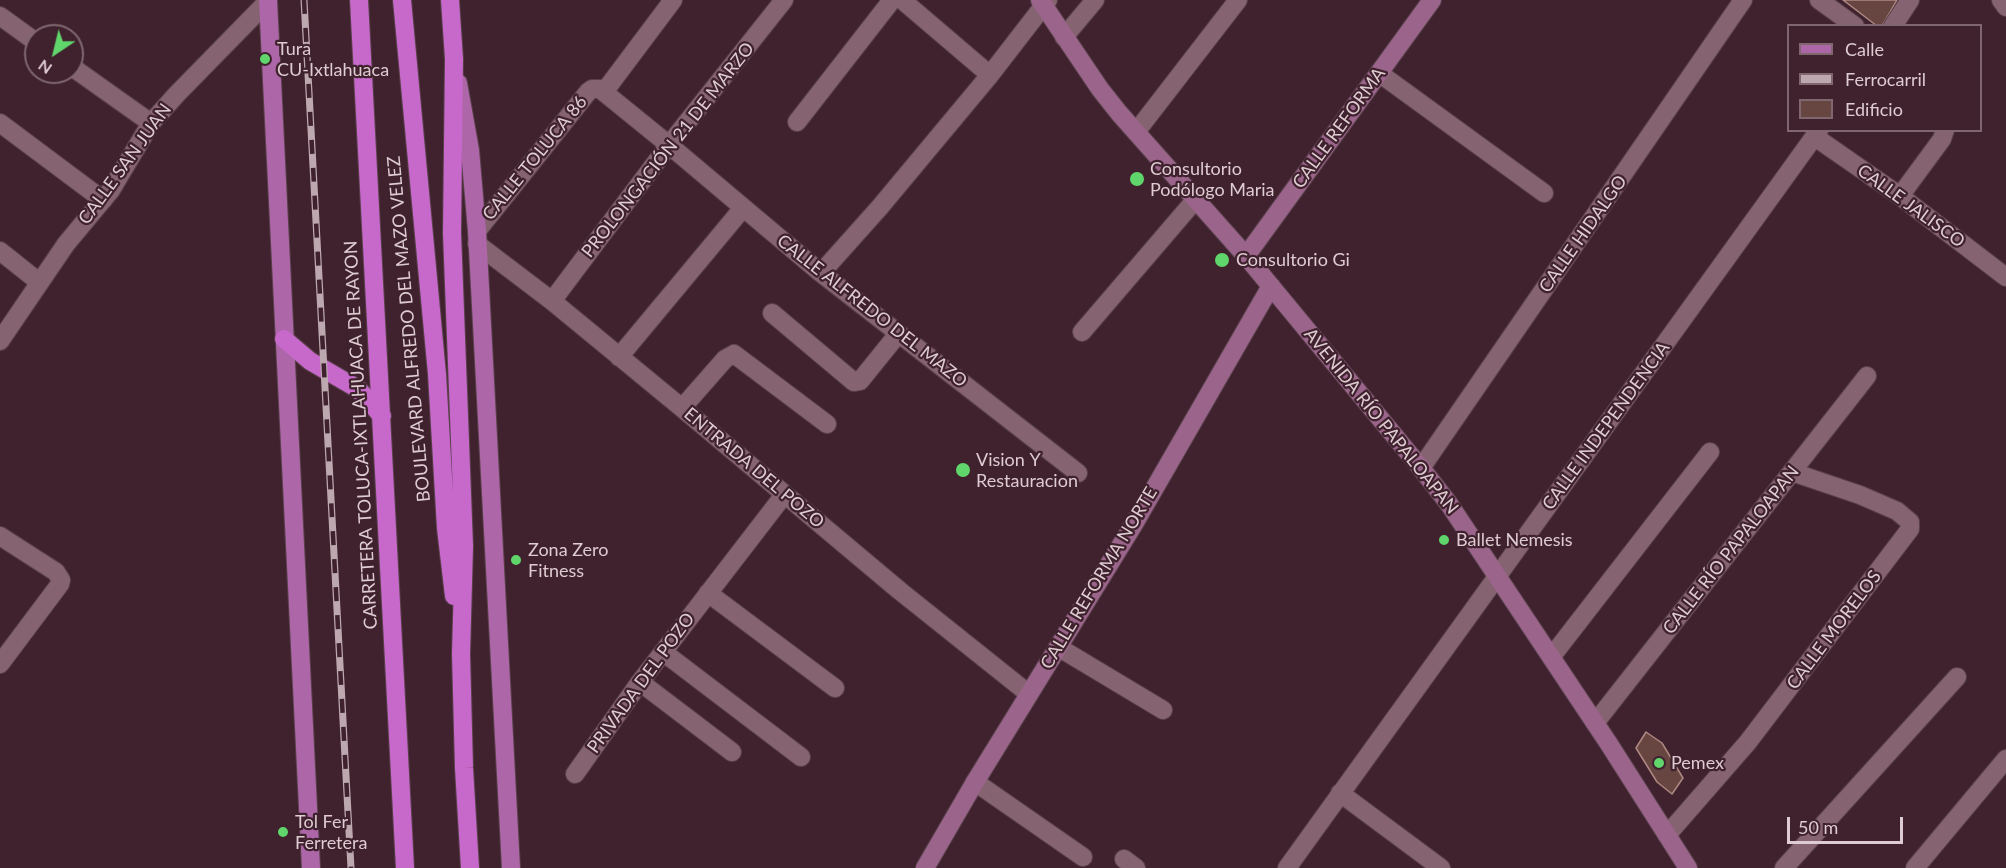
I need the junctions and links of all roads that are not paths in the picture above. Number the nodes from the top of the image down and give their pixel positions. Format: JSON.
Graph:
{"nodes":[{"id":1,"x":359,"y":0,"type":"edge"},
{"id":2,"x":402,"y":0,"type":"edge"},
{"id":3,"x":450,"y":0,"type":"edge"},
{"id":4,"x":673,"y":0,"type":"edge"},
{"id":5,"x":784,"y":0,"type":"edge"},
{"id":6,"x":892,"y":0,"type":"edge"},
{"id":7,"x":902,"y":0,"type":"edge"},
{"id":8,"x":1095,"y":0,"type":"edge"},
{"id":9,"x":1238,"y":0,"type":"edge"},
{"id":10,"x":1431,"y":0,"type":"edge"},
{"id":11,"x":1743,"y":0,"type":"edge"},
{"id":12,"x":1819,"y":0,"type":"edge"},
{"id":13,"x":1910,"y":0,"type":"edge"},
{"id":14,"x":2001,"y":0,"type":"edge"},
{"id":15,"x":268,"y":1,"type":"edge"},
{"id":16,"x":1044,"y":2,"type":"edge"},
{"id":17,"x":2006,"y":7,"type":"edge"},
{"id":18,"x":0,"y":16,"type":"edge"},
{"id":19,"x":1852,"y":24,"type":"edge"},
{"id":20,"x":1894,"y":24,"type":"edge"},
{"id":21,"x":24,"y":33,"type":"edge"},
{"id":22,"x":1064,"y":37,"type":"junction"},
{"id":23,"x":454,"y":59,"type":"junction"},
{"id":24,"x":1379,"y":73,"type":"junction"},
{"id":25,"x":990,"y":75,"type":"junction"},
{"id":26,"x":84,"y":76,"type":"edge"},
{"id":27,"x":599,"y":90,"type":"junction"},
{"id":28,"x":797,"y":122,"type":"dead end"},
{"id":29,"x":0,"y":123,"type":"edge"},
{"id":30,"x":151,"y":123,"type":"junction"},
{"id":31,"x":1136,"y":132,"type":"junction"},
{"id":32,"x":1944,"y":132,"type":"edge"},
{"id":33,"x":1817,"y":134,"type":"edge"},
{"id":34,"x":669,"y":145,"type":"junction"},
{"id":35,"x":1544,"y":194,"type":"dead end"},
{"id":36,"x":1900,"y":196,"type":"junction"},
{"id":37,"x":1196,"y":199,"type":"junction"},
{"id":38,"x":103,"y":200,"type":"junction"},
{"id":39,"x":744,"y":208,"type":"junction"},
{"id":40,"x":477,"y":238,"type":"junction"},
{"id":41,"x":0,"y":251,"type":"edge"},
{"id":42,"x":1246,"y":256,"type":"junction"},
{"id":43,"x":821,"y":273,"type":"junction"},
{"id":44,"x":2006,"y":276,"type":"edge"},
{"id":45,"x":39,"y":282,"type":"junction"},
{"id":46,"x":1271,"y":286,"type":"junction"},
{"id":47,"x":552,"y":301,"type":"junction"},
{"id":48,"x":772,"y":313,"type":"dead end"},
{"id":49,"x":1082,"y":332,"type":"dead end"},
{"id":50,"x":898,"y":334,"type":"junction"},
{"id":51,"x":284,"y":339,"type":"junction"},
{"id":52,"x":0,"y":341,"type":"edge"},
{"id":53,"x":620,"y":357,"type":"junction"},
{"id":54,"x":1867,"y":376,"type":"dead end"},
{"id":55,"x":682,"y":408,"type":"junction"},
{"id":56,"x":382,"y":416,"type":"junction"},
{"id":57,"x":826,"y":424,"type":"dead end"},
{"id":58,"x":1710,"y":452,"type":"dead end"},
{"id":59,"x":1421,"y":468,"type":"junction"},
{"id":60,"x":1792,"y":472,"type":"junction"},
{"id":61,"x":1078,"y":473,"type":"dead end"},
{"id":62,"x":784,"y":495,"type":"junction"},
{"id":63,"x":0,"y":536,"type":"edge"},
{"id":64,"x":1498,"y":575,"type":"junction"},
{"id":65,"x":708,"y":593,"type":"junction"},
{"id":66,"x":1058,"y":647,"type":"junction"},
{"id":67,"x":663,"y":651,"type":"junction"},
{"id":68,"x":461,"y":654,"type":"junction"},
{"id":69,"x":1552,"y":656,"type":"junction"},
{"id":70,"x":0,"y":664,"type":"edge"},
{"id":71,"x":1957,"y":677,"type":"dead end"},
{"id":72,"x":640,"y":682,"type":"junction"},
{"id":73,"x":835,"y":688,"type":"dead end"},
{"id":74,"x":1029,"y":694,"type":"junction"},
{"id":75,"x":1163,"y":710,"type":"dead end"},
{"id":76,"x":1595,"y":723,"type":"junction"},
{"id":77,"x":732,"y":752,"type":"dead end"},
{"id":78,"x":801,"y":757,"type":"dead end"},
{"id":79,"x":2006,"y":759,"type":"edge"},
{"id":80,"x":575,"y":774,"type":"dead end"},
{"id":81,"x":975,"y":782,"type":"junction"},
{"id":82,"x":1340,"y":793,"type":"junction"},
{"id":83,"x":1667,"y":835,"type":"junction"},
{"id":84,"x":1083,"y":857,"type":"dead end"},
{"id":85,"x":310,"y":868,"type":"edge"},
{"id":86,"x":405,"y":868,"type":"edge"},
{"id":87,"x":470,"y":868,"type":"edge"},
{"id":88,"x":510,"y":868,"type":"edge"},
{"id":89,"x":925,"y":868,"type":"edge"},
{"id":90,"x":1287,"y":868,"type":"edge"},
{"id":91,"x":1441,"y":868,"type":"edge"},
{"id":92,"x":1688,"y":868,"type":"edge"},
{"id":93,"x":1784,"y":868,"type":"edge"},
{"id":94,"x":1915,"y":868,"type":"edge"}],
"edges":[{"from":1,"to":56,"type":"highway","name":"CARRETERA TOLUCA-IXTLAHUACA DE RAYON"},
{"from":2,"to":68,"type":"highway","name":"BOULEVARD ALFREDO DEL MAZO VELEZ"},
{"from":3,"to":23,"type":"highway"},
{"from":4,"to":27,"type":"street","name":"CALLE TOLUCA 86"},
{"from":5,"to":34,"type":"street","name":"PROLONGACIÓN 21 DE MARZO"},
{"from":6,"to":28,"type":"street"},
{"from":7,"to":25,"type":"street"},
{"from":8,"to":22,"type":"street"},
{"from":9,"to":31,"type":"street"},
{"from":10,"to":24,"type":"main road","name":"CALLE REFORMA"},
{"from":11,"to":59,"type":"street","name":"CALLE HIDALGO"},
{"from":12,"to":19,"type":"street"},
{"from":13,"to":20,"type":"street"},
{"from":14,"to":17,"type":"street"},
{"from":15,"to":30,"type":"street","name":"CALLE SAN JUAN"},
{"from":15,"to":51,"type":"main road"},
{"from":16,"to":22,"type":"main road","name":"AVENIDA RÍO PAPALOAPAN"},
{"from":16,"to":25,"type":"street"},
{"from":18,"to":21,"type":"street"},
{"from":22,"to":31,"type":"main road","name":"AVENIDA RÍO PAPALOAPAN"},
{"from":23,"to":40,"type":"main road"},
{"from":23,"to":68,"type":"highway"},
{"from":24,"to":35,"type":"street"},
{"from":24,"to":42,"type":"main road","name":"CALLE REFORMA"},
{"from":25,"to":43,"type":"street"},
{"from":26,"to":30,"type":"street"},
{"from":27,"to":34,"type":"street","name":"CALLE ALFREDO DEL MAZO"},
{"from":27,"to":40,"type":"street","name":"CALLE TOLUCA 86"},
{"from":29,"to":38,"type":"street"},
{"from":30,"to":38,"type":"street","name":"CALLE SAN JUAN"},
{"from":31,"to":37,"type":"main road","name":"AVENIDA RÍO PAPALOAPAN"},
{"from":32,"to":36,"type":"street"},
{"from":33,"to":36,"type":"street","name":"CALLE JALISCO"},
{"from":33,"to":64,"type":"street","name":"CALLE INDEPENDENCIA"},
{"from":34,"to":39,"type":"street","name":"CALLE ALFREDO DEL MAZO"},
{"from":34,"to":47,"type":"street","name":"PROLONGACIÓN 21 DE MARZO"},
{"from":36,"to":44,"type":"street","name":"CALLE JALISCO"},
{"from":37,"to":42,"type":"main road","name":"AVENIDA RÍO PAPALOAPAN"},
{"from":37,"to":49,"type":"street"},
{"from":38,"to":45,"type":"street","name":"CALLE SAN JUAN"},
{"from":39,"to":43,"type":"street","name":"CALLE ALFREDO DEL MAZO"},
{"from":39,"to":53,"type":"street"},
{"from":40,"to":47,"type":"street","name":"ENTRADA DEL POZO"},
{"from":40,"to":88,"type":"main road"},
{"from":41,"to":45,"type":"street"},
{"from":42,"to":46,"type":"main road","name":"AVENIDA RÍO PAPALOAPAN"},
{"from":43,"to":50,"type":"street","name":"CALLE ALFREDO DEL MAZO"},
{"from":45,"to":52,"type":"street","name":"CALLE SAN JUAN"},
{"from":46,"to":59,"type":"main road","name":"AVENIDA RÍO PAPALOAPAN"},
{"from":46,"to":66,"type":"main road","name":"CALLE REFORMA NORTE"},
{"from":47,"to":53,"type":"street","name":"ENTRADA DEL POZO"},
{"from":48,"to":50,"type":"street"},
{"from":50,"to":61,"type":"street","name":"CALLE ALFREDO DEL MAZO"},
{"from":51,"to":56,"type":"highway"},
{"from":51,"to":85,"type":"main road"},
{"from":53,"to":55,"type":"street","name":"ENTRADA DEL POZO"},
{"from":54,"to":60,"type":"street","name":"CALLE RÍO PAPALOAPAN"},
{"from":55,"to":57,"type":"street"},
{"from":55,"to":62,"type":"street","name":"ENTRADA DEL POZO"},
{"from":56,"to":86,"type":"highway","name":"CARRETERA TOLUCA-IXTLAHUACA DE RAYON"},
{"from":58,"to":69,"type":"street"},
{"from":59,"to":64,"type":"main road","name":"AVENIDA RÍO PAPALOAPAN"},
{"from":60,"to":76,"type":"street","name":"CALLE RÍO PAPALOAPAN"},
{"from":60,"to":83,"type":"street","name":"CALLE MORELOS"},
{"from":62,"to":65,"type":"street","name":"PRIVADA DEL POZO"},
{"from":62,"to":74,"type":"street","name":"ENTRADA DEL POZO"},
{"from":63,"to":70,"type":"street"},
{"from":64,"to":69,"type":"main road","name":"AVENIDA RÍO PAPALOAPAN"},
{"from":64,"to":82,"type":"street","name":"CALLE INDEPENDENCIA"},
{"from":65,"to":67,"type":"street","name":"PRIVADA DEL POZO"},
{"from":65,"to":73,"type":"street"},
{"from":66,"to":74,"type":"main road","name":"CALLE REFORMA NORTE"},
{"from":66,"to":75,"type":"street"},
{"from":67,"to":72,"type":"street","name":"PRIVADA DEL POZO"},
{"from":67,"to":78,"type":"street"},
{"from":68,"to":87,"type":"highway"},
{"from":69,"to":76,"type":"main road","name":"AVENIDA RÍO PAPALOAPAN"},
{"from":71,"to":93,"type":"street"},
{"from":72,"to":77,"type":"street"},
{"from":72,"to":80,"type":"street","name":"PRIVADA DEL POZO"},
{"from":74,"to":81,"type":"main road","name":"CALLE REFORMA NORTE"},
{"from":76,"to":83,"type":"main road","name":"AVENIDA RÍO PAPALOAPAN"},
{"from":79,"to":94,"type":"street"},
{"from":81,"to":84,"type":"street"},
{"from":81,"to":89,"type":"main road","name":"CALLE REFORMA NORTE"},
{"from":82,"to":90,"type":"street","name":"CALLE INDEPENDENCIA"},
{"from":82,"to":91,"type":"street"},
{"from":83,"to":92,"type":"main road","name":"AVENIDA RÍO PAPALOAPAN"}]}
